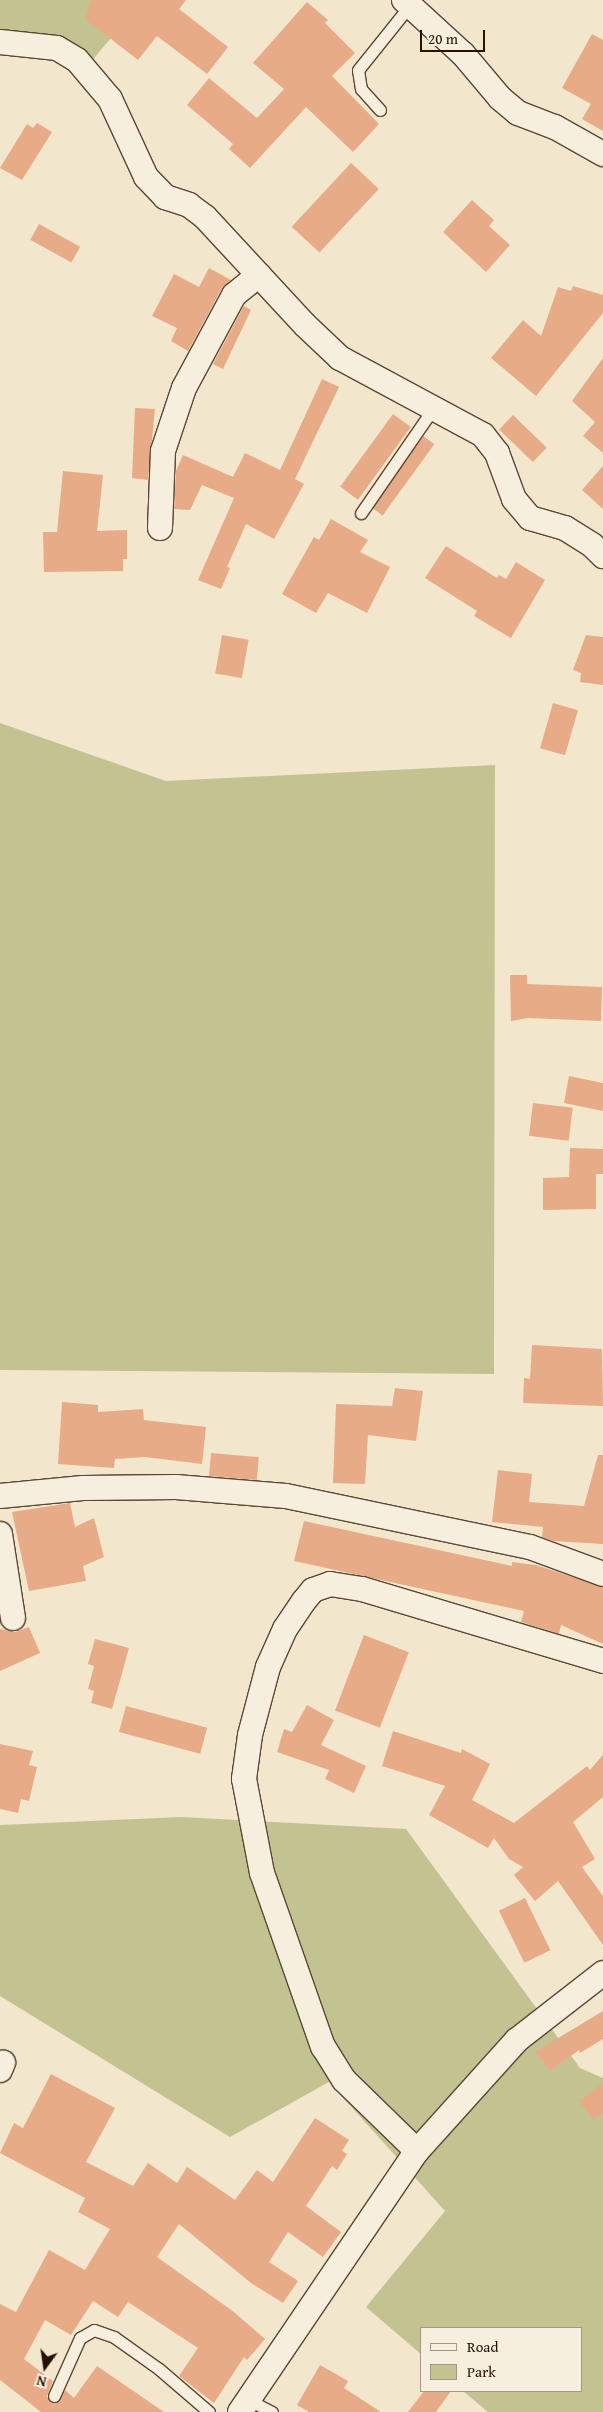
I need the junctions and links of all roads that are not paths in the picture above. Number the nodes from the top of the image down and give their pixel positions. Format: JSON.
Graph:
{"nodes":[{"id":1,"x":407,"y":2,"type":"edge"},
{"id":2,"x":0,"y":42,"type":"edge"},
{"id":3,"x":380,"y":110,"type":"dead end"},
{"id":4,"x":600,"y":147,"type":"edge"},
{"id":5,"x":259,"y":275,"type":"junction"},
{"id":6,"x":434,"y":407,"type":"junction"},
{"id":7,"x":361,"y":513,"type":"dead end"},
{"id":8,"x":160,"y":528,"type":"dead end"},
{"id":9,"x":603,"y":556,"type":"edge"},
{"id":10,"x":0,"y":1496,"type":"edge"},
{"id":11,"x":0,"y":1534,"type":"edge"},
{"id":12,"x":603,"y":1574,"type":"edge"},
{"id":13,"x":13,"y":1618,"type":"dead end"},
{"id":14,"x":603,"y":1662,"type":"edge"},
{"id":15,"x":603,"y":1974,"type":"edge"},
{"id":16,"x":417,"y":2151,"type":"junction"},
{"id":17,"x":54,"y":2396,"type":"dead end"},
{"id":18,"x":244,"y":2406,"type":"edge"},
{"id":19,"x":210,"y":2412,"type":"edge"},
{"id":20,"x":272,"y":2412,"type":"edge"}],
"edges":[{"from":1,"to":3,"type":"lane"},
{"from":1,"to":4,"type":"street"},
{"from":2,"to":5,"type":"street"},
{"from":5,"to":6,"type":"street"},
{"from":5,"to":8,"type":"street"},
{"from":6,"to":7,"type":"lane"},
{"from":6,"to":9,"type":"street"},
{"from":10,"to":12,"type":"street"},
{"from":11,"to":13,"type":"street"},
{"from":14,"to":16,"type":"street"},
{"from":15,"to":16,"type":"street"},
{"from":16,"to":18,"type":"street"},
{"from":17,"to":19,"type":"lane"},
{"from":18,"to":20,"type":"lane"}]}
